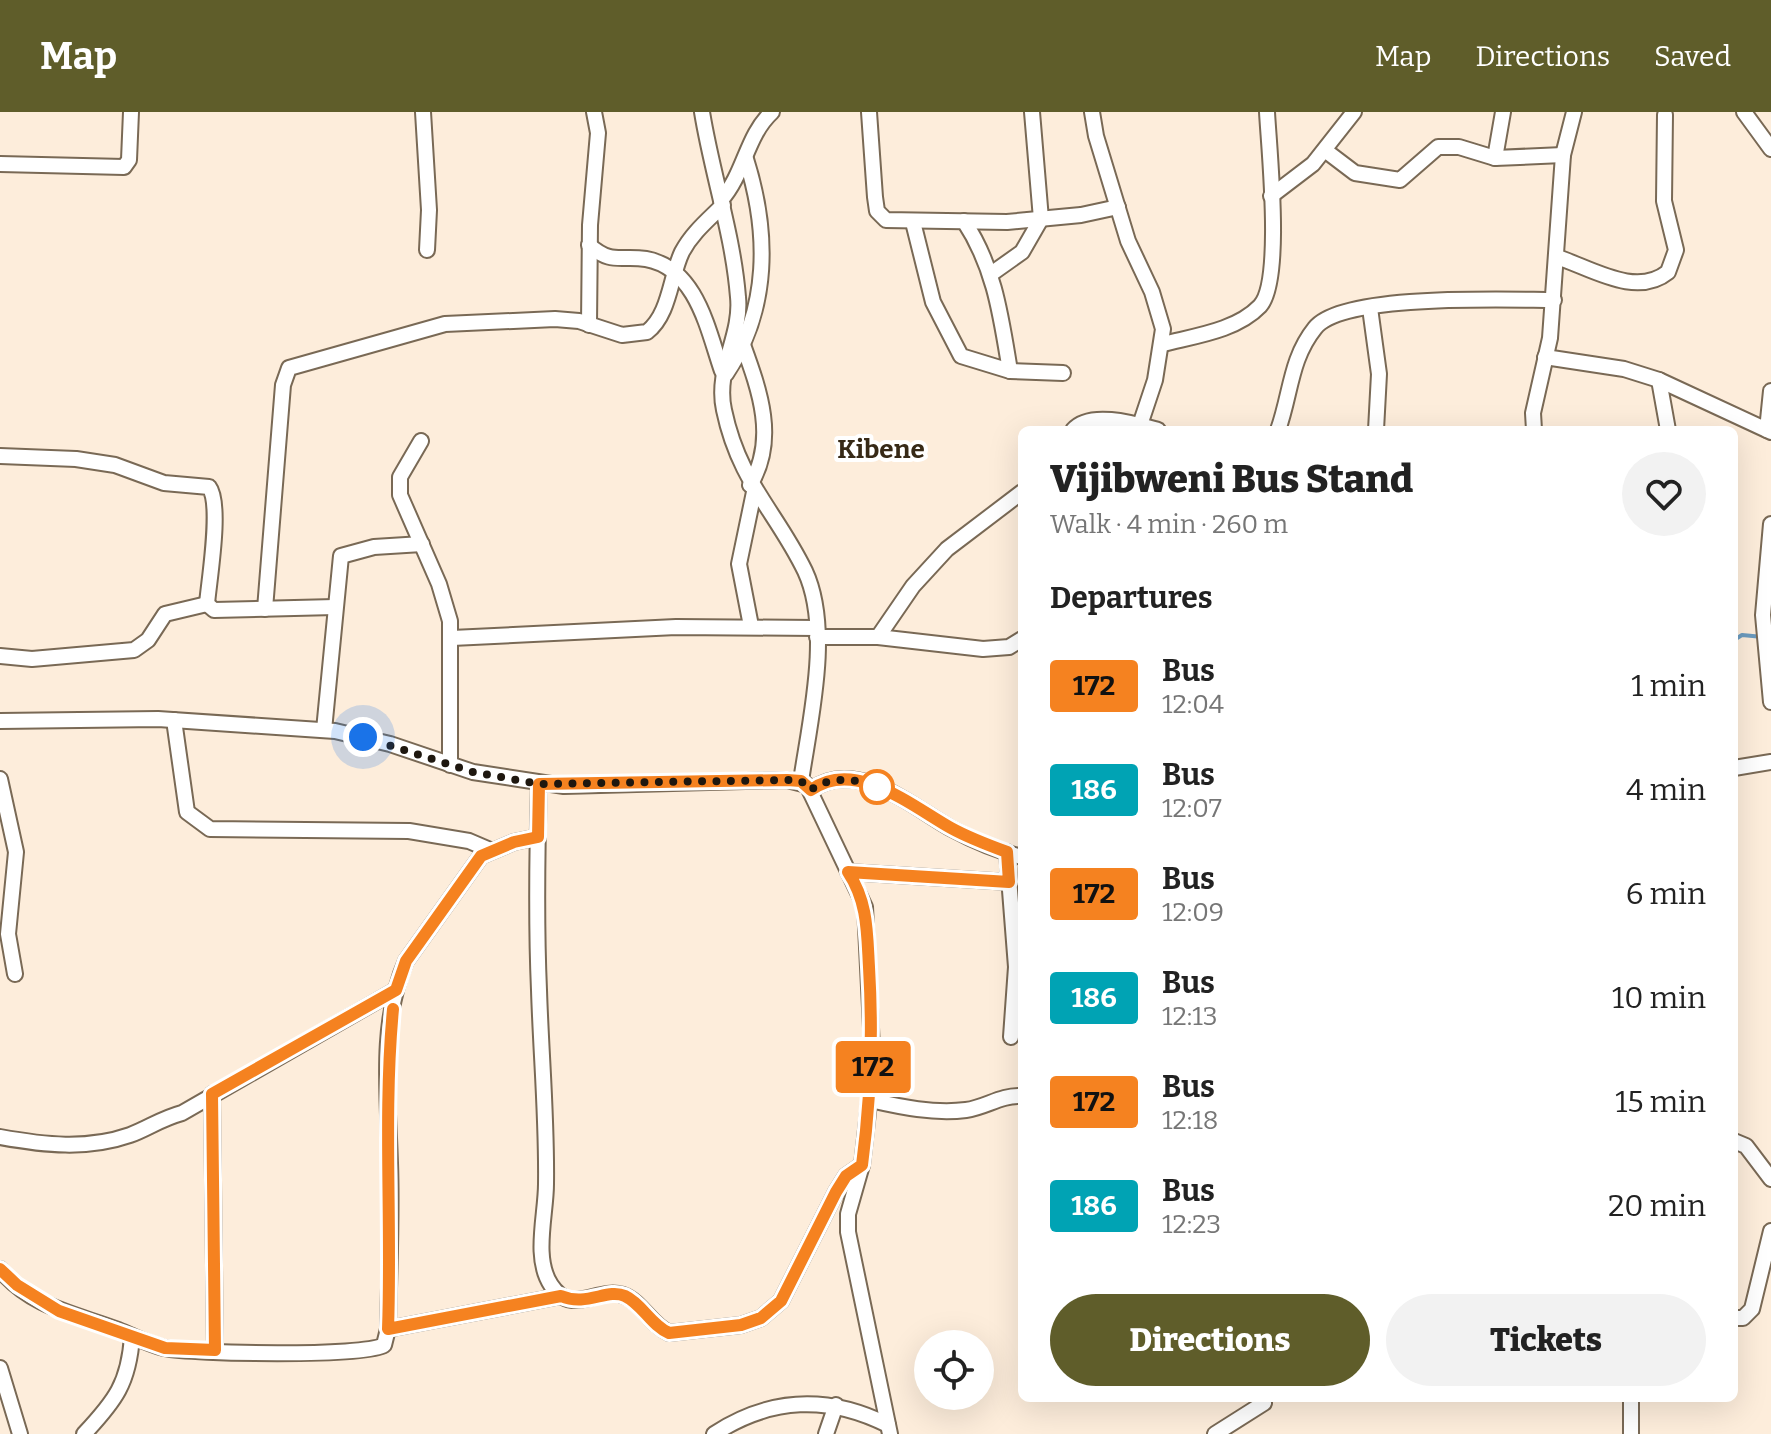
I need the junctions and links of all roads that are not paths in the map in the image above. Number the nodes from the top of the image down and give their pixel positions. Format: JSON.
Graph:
{"nodes":[{"id":1,"x":131,"y":112,"type":"edge"},
{"id":2,"x":423,"y":112,"type":"edge"},
{"id":3,"x":594,"y":112,"type":"edge"},
{"id":4,"x":702,"y":112,"type":"edge"},
{"id":5,"x":772,"y":112,"type":"edge"},
{"id":6,"x":869,"y":112,"type":"edge"},
{"id":7,"x":1032,"y":112,"type":"edge"},
{"id":8,"x":1092,"y":112,"type":"edge"},
{"id":9,"x":1267,"y":112,"type":"edge"},
{"id":10,"x":1354,"y":112,"type":"edge"},
{"id":11,"x":1503,"y":112,"type":"edge"},
{"id":12,"x":1574,"y":112,"type":"edge"},
{"id":13,"x":1744,"y":112,"type":"edge"},
{"id":14,"x":1665,"y":113,"type":"edge"},
{"id":15,"x":1771,"y":149,"type":"edge"},
{"id":16,"x":1326,"y":151,"type":"junction"},
{"id":17,"x":1563,"y":155,"type":"junction"},
{"id":18,"x":1495,"y":158,"type":"junction"},
{"id":19,"x":746,"y":159,"type":"junction"},
{"id":20,"x":0,"y":164,"type":"edge"},
{"id":21,"x":1271,"y":196,"type":"junction"},
{"id":22,"x":722,"y":202,"type":"junction"},
{"id":23,"x":1118,"y":207,"type":"junction"},
{"id":24,"x":1041,"y":219,"type":"junction"},
{"id":25,"x":964,"y":221,"type":"junction"},
{"id":26,"x":913,"y":222,"type":"junction"},
{"id":27,"x":589,"y":245,"type":"junction"},
{"id":28,"x":427,"y":250,"type":"dead end"},
{"id":29,"x":1557,"y":257,"type":"junction"},
{"id":30,"x":674,"y":272,"type":"junction"},
{"id":31,"x":991,"y":274,"type":"junction"},
{"id":32,"x":1554,"y":300,"type":"junction"},
{"id":33,"x":1370,"y":308,"type":"junction"},
{"id":34,"x":589,"y":325,"type":"junction"},
{"id":35,"x":742,"y":342,"type":"junction"},
{"id":36,"x":1163,"y":344,"type":"junction"},
{"id":37,"x":1545,"y":357,"type":"junction"},
{"id":38,"x":1010,"y":371,"type":"junction"},
{"id":39,"x":1063,"y":373,"type":"dead end"},
{"id":40,"x":722,"y":376,"type":"junction"},
{"id":41,"x":1659,"y":380,"type":"junction"},
{"id":42,"x":1771,"y":391,"type":"edge"},
{"id":43,"x":1140,"y":425,"type":"junction"},
{"id":44,"x":1077,"y":426,"type":"edge"},
{"id":45,"x":1144,"y":426,"type":"edge"},
{"id":46,"x":1279,"y":426,"type":"edge"},
{"id":47,"x":1376,"y":426,"type":"edge"},
{"id":48,"x":1534,"y":426,"type":"edge"},
{"id":49,"x":1667,"y":426,"type":"edge"},
{"id":50,"x":1769,"y":431,"type":"edge"},
{"id":51,"x":421,"y":441,"type":"dead end"},
{"id":52,"x":0,"y":456,"type":"edge"},
{"id":53,"x":752,"y":488,"type":"junction"},
{"id":54,"x":1018,"y":495,"type":"edge"},
{"id":55,"x":1771,"y":524,"type":"edge"},
{"id":56,"x":422,"y":544,"type":"junction"},
{"id":57,"x":207,"y":604,"type":"junction"},
{"id":58,"x":335,"y":607,"type":"junction"},
{"id":59,"x":265,"y":609,"type":"junction"},
{"id":60,"x":751,"y":626,"type":"junction"},
{"id":61,"x":816,"y":632,"type":"junction"},
{"id":62,"x":878,"y":637,"type":"junction"},
{"id":63,"x":452,"y":638,"type":"junction"},
{"id":64,"x":1018,"y":641,"type":"edge"},
{"id":65,"x":0,"y":656,"type":"edge"},
{"id":66,"x":1771,"y":702,"type":"edge"},
{"id":67,"x":174,"y":720,"type":"junction"},
{"id":68,"x":0,"y":721,"type":"edge"},
{"id":69,"x":324,"y":730,"type":"junction"},
{"id":70,"x":1771,"y":762,"type":"edge"},
{"id":71,"x":450,"y":765,"type":"junction"},
{"id":72,"x":1738,"y":767,"type":"edge"},
{"id":73,"x":0,"y":779,"type":"edge"},
{"id":74,"x":539,"y":784,"type":"junction"},
{"id":75,"x":806,"y":786,"type":"junction"},
{"id":76,"x":538,"y":837,"type":"junction"},
{"id":77,"x":490,"y":850,"type":"junction"},
{"id":78,"x":1015,"y":854,"type":"edge"},
{"id":79,"x":848,"y":872,"type":"junction"},
{"id":80,"x":1009,"y":882,"type":"junction"},
{"id":81,"x":15,"y":974,"type":"dead end"},
{"id":82,"x":396,"y":990,"type":"junction"},
{"id":83,"x":1011,"y":1037,"type":"dead end"},
{"id":84,"x":212,"y":1094,"type":"junction"},
{"id":85,"x":1018,"y":1096,"type":"edge"},
{"id":86,"x":870,"y":1100,"type":"junction"},
{"id":87,"x":0,"y":1137,"type":"edge"},
{"id":88,"x":1738,"y":1143,"type":"edge"},
{"id":89,"x":862,"y":1165,"type":"junction"},
{"id":90,"x":1771,"y":1179,"type":"edge"},
{"id":91,"x":1771,"y":1231,"type":"edge"},
{"id":92,"x":0,"y":1269,"type":"edge"},
{"id":93,"x":561,"y":1296,"type":"junction"},
{"id":94,"x":1738,"y":1317,"type":"edge"},
{"id":95,"x":388,"y":1329,"type":"junction"},
{"id":96,"x":132,"y":1336,"type":"junction"},
{"id":97,"x":215,"y":1350,"type":"junction"},
{"id":98,"x":1,"y":1374,"type":"edge"},
{"id":99,"x":1631,"y":1402,"type":"edge"},
{"id":100,"x":1264,"y":1403,"type":"dead end"},
{"id":101,"x":836,"y":1405,"type":"junction"},
{"id":102,"x":889,"y":1430,"type":"edge"},
{"id":103,"x":20,"y":1434,"type":"edge"},
{"id":104,"x":84,"y":1434,"type":"edge"},
{"id":105,"x":714,"y":1434,"type":"edge"},
{"id":106,"x":826,"y":1434,"type":"edge"},
{"id":107,"x":1215,"y":1434,"type":"edge"},
{"id":108,"x":1631,"y":1434,"type":"edge"}],
"edges":[{"from":1,"to":20,"type":"street"},
{"from":2,"to":28,"type":"street"},
{"from":3,"to":27,"type":"street"},
{"from":4,"to":22,"type":"street"},
{"from":5,"to":19,"type":"street"},
{"from":6,"to":26,"type":"street"},
{"from":7,"to":24,"type":"street"},
{"from":8,"to":23,"type":"street"},
{"from":9,"to":21,"type":"street"},
{"from":10,"to":16,"type":"street"},
{"from":11,"to":18,"type":"street"},
{"from":12,"to":17,"type":"street"},
{"from":13,"to":15,"type":"street"},
{"from":14,"to":29,"type":"street"},
{"from":16,"to":18,"type":"street"},
{"from":16,"to":21,"type":"street"},
{"from":17,"to":18,"type":"street"},
{"from":17,"to":29,"type":"street"},
{"from":19,"to":22,"type":"street"},
{"from":19,"to":35,"type":"street"},
{"from":21,"to":36,"type":"street"},
{"from":22,"to":30,"type":"street"},
{"from":22,"to":40,"type":"street"},
{"from":23,"to":24,"type":"street"},
{"from":23,"to":36,"type":"street"},
{"from":24,"to":25,"type":"street"},
{"from":24,"to":31,"type":"street"},
{"from":25,"to":26,"type":"street"},
{"from":25,"to":31,"type":"street"},
{"from":26,"to":38,"type":"street"},
{"from":27,"to":30,"type":"street"},
{"from":27,"to":34,"type":"street"},
{"from":29,"to":32,"type":"street"},
{"from":30,"to":34,"type":"street"},
{"from":30,"to":40,"type":"street"},
{"from":31,"to":38,"type":"street"},
{"from":32,"to":33,"type":"street"},
{"from":32,"to":37,"type":"street"},
{"from":33,"to":46,"type":"street"},
{"from":33,"to":47,"type":"street"},
{"from":34,"to":59,"type":"street"},
{"from":35,"to":40,"type":"street"},
{"from":35,"to":53,"type":"street"},
{"from":36,"to":43,"type":"street"},
{"from":37,"to":41,"type":"street"},
{"from":37,"to":48,"type":"street"},
{"from":38,"to":39,"type":"street"},
{"from":40,"to":53,"type":"street"},
{"from":41,"to":49,"type":"street"},
{"from":41,"to":50,"type":"street"},
{"from":42,"to":50,"type":"street"},
{"from":43,"to":44,"type":"street"},
{"from":43,"to":45,"type":"street"},
{"from":51,"to":56,"type":"street"},
{"from":52,"to":57,"type":"street"},
{"from":53,"to":60,"type":"street"},
{"from":53,"to":61,"type":"street"},
{"from":54,"to":62,"type":"street"},
{"from":55,"to":66,"type":"street"},
{"from":56,"to":58,"type":"street"},
{"from":56,"to":63,"type":"street"},
{"from":57,"to":59,"type":"street"},
{"from":57,"to":65,"type":"street"},
{"from":58,"to":59,"type":"street"},
{"from":58,"to":69,"type":"street"},
{"from":60,"to":61,"type":"street"},
{"from":60,"to":63,"type":"street"},
{"from":61,"to":62,"type":"street"},
{"from":61,"to":75,"type":"street"},
{"from":62,"to":64,"type":"street"},
{"from":63,"to":71,"type":"street"},
{"from":67,"to":68,"type":"street"},
{"from":67,"to":69,"type":"street"},
{"from":67,"to":77,"type":"street"},
{"from":69,"to":71,"type":"street"},
{"from":70,"to":72,"type":"street"},
{"from":71,"to":74,"type":"street"},
{"from":73,"to":81,"type":"street"},
{"from":74,"to":75,"type":"street"},
{"from":74,"to":76,"type":"street"},
{"from":75,"to":78,"type":"street"},
{"from":75,"to":79,"type":"street"},
{"from":76,"to":77,"type":"street"},
{"from":76,"to":93,"type":"street"},
{"from":77,"to":82,"type":"street"},
{"from":78,"to":80,"type":"street"},
{"from":79,"to":80,"type":"street"},
{"from":79,"to":86,"type":"street"},
{"from":80,"to":83,"type":"street"},
{"from":82,"to":84,"type":"street"},
{"from":82,"to":95,"type":"street"},
{"from":84,"to":87,"type":"street"},
{"from":84,"to":97,"type":"street"},
{"from":85,"to":86,"type":"street"},
{"from":86,"to":89,"type":"street"},
{"from":88,"to":90,"type":"street"},
{"from":89,"to":93,"type":"street"},
{"from":89,"to":102,"type":"street"},
{"from":91,"to":94,"type":"street"},
{"from":92,"to":96,"type":"street"},
{"from":93,"to":95,"type":"street"},
{"from":95,"to":97,"type":"street"},
{"from":96,"to":97,"type":"street"},
{"from":96,"to":104,"type":"street"},
{"from":98,"to":103,"type":"street"},
{"from":99,"to":108,"type":"street"},
{"from":100,"to":107,"type":"street"},
{"from":101,"to":102,"type":"street"},
{"from":101,"to":105,"type":"street"},
{"from":101,"to":106,"type":"street"}]}
